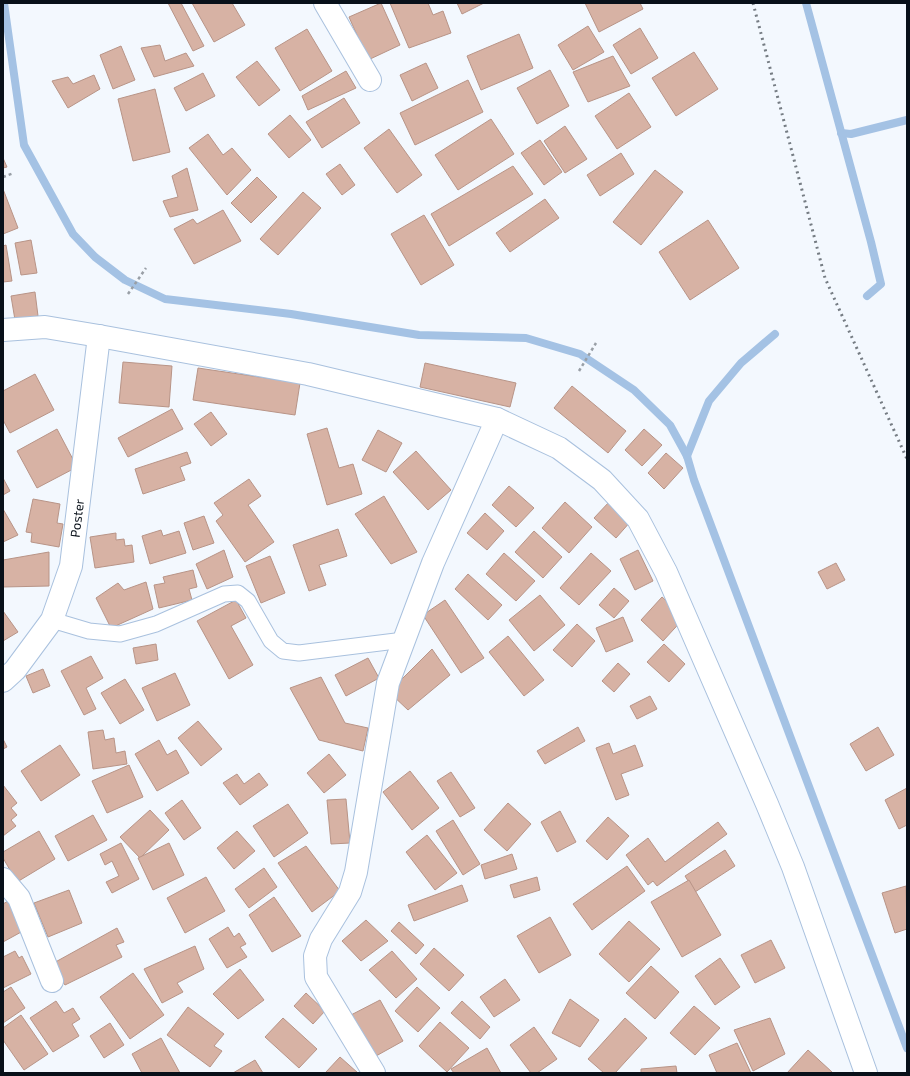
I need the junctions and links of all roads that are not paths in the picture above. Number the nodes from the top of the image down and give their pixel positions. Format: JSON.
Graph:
{"nodes":[{"id":1,"x":325,"y":3,"type":"edge"},
{"id":2,"x":370,"y":80,"type":"dead end"},
{"id":3,"x":3,"y":330,"type":"edge"},
{"id":4,"x":99,"y":336,"type":"junction"},
{"id":5,"x":497,"y":419,"type":"junction"},
{"id":6,"x":52,"y":620,"type":"junction"},
{"id":7,"x":404,"y":640,"type":"junction"},
{"id":8,"x":3,"y":680,"type":"edge"},
{"id":9,"x":3,"y":879,"type":"edge"},
{"id":10,"x":52,"y":981,"type":"dead end"},
{"id":11,"x":374,"y":1073,"type":"edge"},
{"id":12,"x":866,"y":1073,"type":"edge"}],
"edges":[{"from":1,"to":2,"type":"street"},
{"from":3,"to":4,"type":"street"},
{"from":4,"to":5,"type":"street"},
{"from":4,"to":6,"type":"street","name":"Poster"},
{"from":5,"to":7,"type":"street"},
{"from":5,"to":12,"type":"street"},
{"from":6,"to":7,"type":"lane"},
{"from":6,"to":8,"type":"street","name":"Poster"},
{"from":7,"to":11,"type":"street"},
{"from":9,"to":10,"type":"street"}]}
